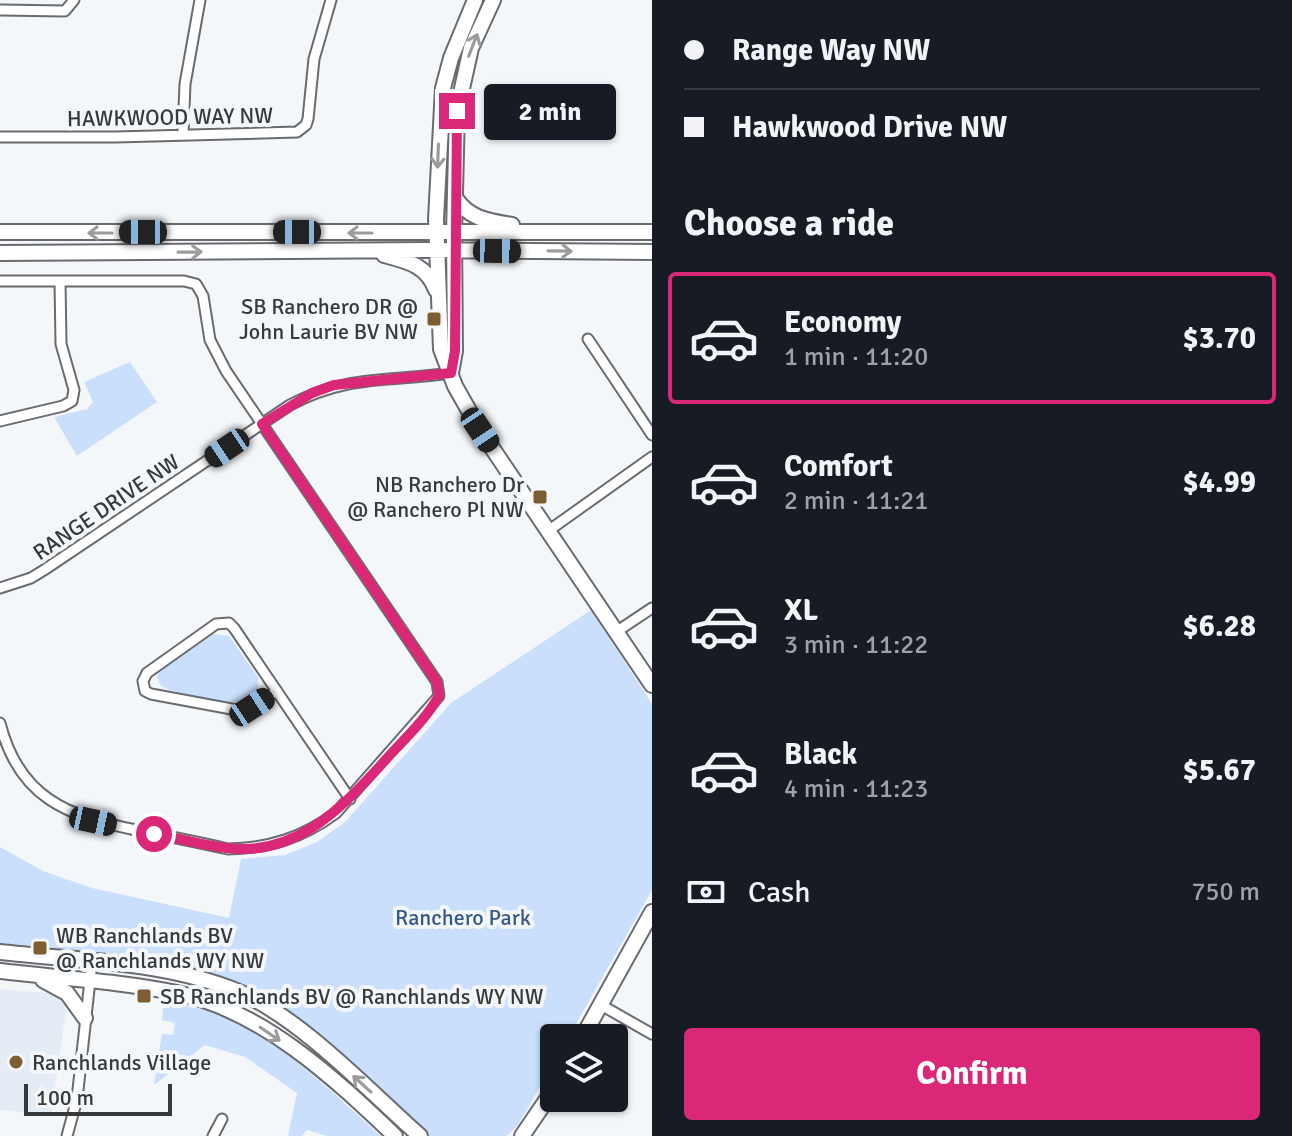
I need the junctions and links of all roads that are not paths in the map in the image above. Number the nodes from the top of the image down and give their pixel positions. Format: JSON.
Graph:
{"nodes":[{"id":1,"x":74,"y":0,"type":"edge"},
{"id":2,"x":200,"y":0,"type":"edge"},
{"id":3,"x":331,"y":0,"type":"edge"},
{"id":4,"x":475,"y":0,"type":"edge"},
{"id":5,"x":493,"y":0,"type":"edge"},
{"id":6,"x":0,"y":10,"type":"edge"},
{"id":7,"x":443,"y":88,"type":"junction"},
{"id":8,"x":460,"y":90,"type":"junction"},
{"id":9,"x":183,"y":134,"type":"junction"},
{"id":10,"x":0,"y":137,"type":"edge"},
{"id":11,"x":456,"y":199,"type":"junction"},
{"id":12,"x":522,"y":231,"type":"junction"},
{"id":13,"x":0,"y":232,"type":"edge"},
{"id":14,"x":652,"y":232,"type":"edge"},
{"id":15,"x":438,"y":233,"type":"junction"},
{"id":16,"x":454,"y":233,"type":"junction"},
{"id":17,"x":368,"y":250,"type":"junction"},
{"id":18,"x":439,"y":250,"type":"junction"},
{"id":19,"x":454,"y":250,"type":"junction"},
{"id":20,"x":652,"y":252,"type":"edge"},
{"id":21,"x":0,"y":253,"type":"edge"},
{"id":22,"x":0,"y":281,"type":"edge"},
{"id":23,"x":60,"y":281,"type":"junction"},
{"id":24,"x":439,"y":297,"type":"junction"},
{"id":25,"x":588,"y":339,"type":"dead end"},
{"id":26,"x":451,"y":373,"type":"junction"},
{"id":27,"x":0,"y":421,"type":"edge"},
{"id":28,"x":262,"y":424,"type":"junction"},
{"id":29,"x":652,"y":435,"type":"edge"},
{"id":30,"x":652,"y":457,"type":"edge"},
{"id":31,"x":548,"y":531,"type":"junction"},
{"id":32,"x":0,"y":588,"type":"edge"},
{"id":33,"x":652,"y":608,"type":"edge"},
{"id":34,"x":616,"y":632,"type":"junction"},
{"id":35,"x":652,"y":685,"type":"edge"},
{"id":36,"x":277,"y":691,"type":"junction"},
{"id":37,"x":0,"y":723,"type":"edge"},
{"id":38,"x":350,"y":799,"type":"junction"},
{"id":39,"x":652,"y":912,"type":"edge"},
{"id":40,"x":0,"y":952,"type":"edge"},
{"id":41,"x":92,"y":962,"type":"junction"},
{"id":42,"x":0,"y":971,"type":"edge"},
{"id":43,"x":32,"y":975,"type":"junction"},
{"id":44,"x":90,"y":981,"type":"junction"},
{"id":45,"x":601,"y":1005,"type":"junction"},
{"id":46,"x":85,"y":1018,"type":"junction"},
{"id":47,"x":590,"y":1024,"type":"edge"},
{"id":48,"x":652,"y":1034,"type":"edge"},
{"id":49,"x":540,"y":1110,"type":"edge"},
{"id":50,"x":222,"y":1119,"type":"dead end"},
{"id":51,"x":67,"y":1136,"type":"edge"},
{"id":52,"x":213,"y":1136,"type":"edge"},
{"id":53,"x":395,"y":1136,"type":"edge"},
{"id":54,"x":420,"y":1136,"type":"edge"},
{"id":55,"x":522,"y":1136,"type":"edge"}],
"edges":[{"from":1,"to":6,"type":"street"},
{"from":2,"to":9,"type":"street"},
{"from":3,"to":9,"type":"street","name":"HAWKWOOD WAY NW"},
{"from":4,"to":7,"type":"street"},
{"from":8,"to":5,"type":"street","one_way":true},
{"from":7,"to":8,"type":"street"},
{"from":7,"to":15,"type":"street","one_way":true},
{"from":8,"to":11,"type":"street"},
{"from":9,"to":10,"type":"street","name":"HAWKWOOD WAY NW"},
{"from":11,"to":12,"type":"street"},
{"from":11,"to":16,"type":"street"},
{"from":12,"to":14,"type":"street"},
{"from":12,"to":16,"type":"street"},
{"from":15,"to":13,"type":"street","one_way":true},
{"from":15,"to":16,"type":"street"},
{"from":15,"to":18,"type":"street"},
{"from":16,"to":19,"type":"street"},
{"from":17,"to":18,"type":"street"},
{"from":21,"to":17,"type":"street","one_way":true},
{"from":17,"to":24,"type":"street"},
{"from":18,"to":19,"type":"street"},
{"from":18,"to":24,"type":"street"},
{"from":19,"to":20,"type":"street","one_way":true},
{"from":19,"to":26,"type":"street"},
{"from":22,"to":23,"type":"street"},
{"from":23,"to":27,"type":"street"},
{"from":23,"to":28,"type":"street"},
{"from":24,"to":26,"type":"street"},
{"from":25,"to":29,"type":"street"},
{"from":26,"to":28,"type":"street","name":"RANGE DRIVE NW"},
{"from":26,"to":31,"type":"street"},
{"from":28,"to":32,"type":"street","name":"RANGE DRIVE NW"},
{"from":28,"to":38,"type":"street"},
{"from":30,"to":31,"type":"street"},
{"from":31,"to":34,"type":"street"},
{"from":33,"to":34,"type":"street"},
{"from":34,"to":35,"type":"street"},
{"from":36,"to":36,"type":"street"},
{"from":36,"to":38,"type":"street"},
{"from":37,"to":38,"type":"street"},
{"from":39,"to":45,"type":"street"},
{"from":40,"to":41,"type":"street"},
{"from":41,"to":44,"type":"street"},
{"from":54,"to":41,"type":"street","one_way":true},
{"from":42,"to":43,"type":"street"},
{"from":43,"to":44,"type":"street"},
{"from":43,"to":46,"type":"street"},
{"from":44,"to":46,"type":"street"},
{"from":44,"to":53,"type":"street","one_way":true},
{"from":45,"to":47,"type":"street"},
{"from":45,"to":48,"type":"street"},
{"from":46,"to":51,"type":"street"},
{"from":49,"to":55,"type":"street"},
{"from":50,"to":52,"type":"street"}]}
